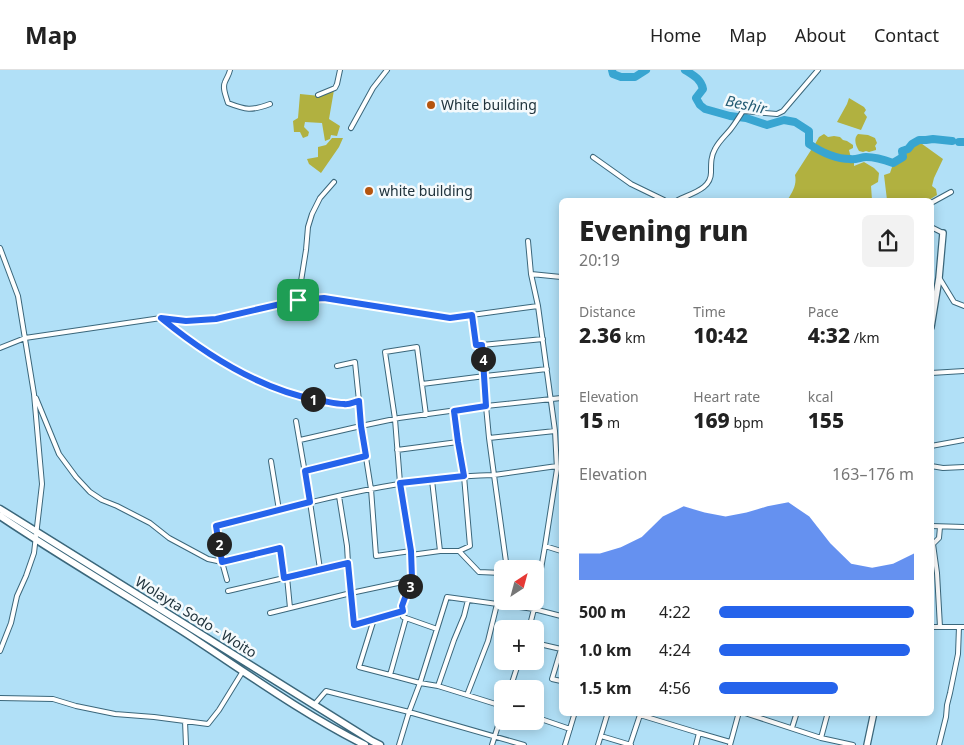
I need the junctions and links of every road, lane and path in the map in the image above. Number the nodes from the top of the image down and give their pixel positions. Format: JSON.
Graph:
{"nodes":[{"id":1,"x":230,"y":70,"type":"edge"},
{"id":2,"x":340,"y":70,"type":"edge"},
{"id":3,"x":387,"y":70,"type":"edge"},
{"id":4,"x":818,"y":70,"type":"edge"},
{"id":5,"x":318,"y":95,"type":"dead end"},
{"id":6,"x":270,"y":104,"type":"dead end"},
{"id":7,"x":351,"y":128,"type":"dead end"},
{"id":8,"x":593,"y":157,"type":"dead end"},
{"id":9,"x":334,"y":182,"type":"dead end"},
{"id":10,"x":951,"y":192,"type":"dead end"},
{"id":11,"x":660,"y":198,"type":"edge"},
{"id":12,"x":682,"y":198,"type":"edge"},
{"id":13,"x":934,"y":201,"type":"edge"},
{"id":14,"x":934,"y":228,"type":"edge"},
{"id":15,"x":943,"y":233,"type":"joint"},
{"id":16,"x":528,"y":241,"type":"dead end"},
{"id":17,"x":0,"y":248,"type":"edge"},
{"id":18,"x":531,"y":274,"type":"junction"},
{"id":19,"x":559,"y":277,"type":"edge"},
{"id":20,"x":939,"y":278,"type":"junction"},
{"id":21,"x":298,"y":300,"type":"junction"},
{"id":22,"x":538,"y":306,"type":"junction"},
{"id":23,"x":964,"y":306,"type":"edge"},
{"id":24,"x":934,"y":309,"type":"edge"},
{"id":25,"x":472,"y":315,"type":"junction"},
{"id":26,"x":161,"y":318,"type":"junction"},
{"id":27,"x":25,"y":338,"type":"junction"},
{"id":28,"x":542,"y":339,"type":"junction"},
{"id":29,"x":482,"y":345,"type":"junction"},
{"id":30,"x":0,"y":348,"type":"edge"},
{"id":31,"x":338,"y":366,"type":"dead end"},
{"id":32,"x":547,"y":369,"type":"junction"},
{"id":33,"x":964,"y":372,"type":"edge"},
{"id":34,"x":934,"y":373,"type":"edge"},
{"id":35,"x":484,"y":376,"type":"junction"},
{"id":36,"x":422,"y":384,"type":"junction"},
{"id":37,"x":34,"y":394,"type":"junction"},
{"id":38,"x":559,"y":398,"type":"edge"},
{"id":39,"x":551,"y":400,"type":"junction"},
{"id":40,"x":359,"y":401,"type":"junction"},
{"id":41,"x":486,"y":406,"type":"junction"},
{"id":42,"x":454,"y":411,"type":"junction"},
{"id":43,"x":426,"y":415,"type":"junction"},
{"id":44,"x":394,"y":419,"type":"junction"},
{"id":45,"x":296,"y":421,"type":"dead end"},
{"id":46,"x":361,"y":426,"type":"junction"},
{"id":47,"x":555,"y":431,"type":"junction"},
{"id":48,"x":489,"y":438,"type":"junction"},
{"id":49,"x":300,"y":440,"type":"junction"},
{"id":50,"x":964,"y":440,"type":"edge"},
{"id":51,"x":458,"y":442,"type":"junction"},
{"id":52,"x":934,"y":445,"type":"edge"},
{"id":53,"x":397,"y":450,"type":"junction"},
{"id":54,"x":366,"y":456,"type":"junction"},
{"id":55,"x":271,"y":461,"type":"dead end"},
{"id":56,"x":557,"y":466,"type":"junction"},
{"id":57,"x":934,"y":466,"type":"edge"},
{"id":58,"x":964,"y":467,"type":"edge"},
{"id":59,"x":305,"y":471,"type":"junction"},
{"id":60,"x":494,"y":474,"type":"junction"},
{"id":61,"x":464,"y":476,"type":"junction"},
{"id":62,"x":432,"y":480,"type":"junction"},
{"id":63,"x":400,"y":483,"type":"junction"},
{"id":64,"x":371,"y":489,"type":"junction"},
{"id":65,"x":339,"y":496,"type":"junction"},
{"id":66,"x":310,"y":502,"type":"junction"},
{"id":67,"x":0,"y":509,"type":"edge"},
{"id":68,"x":279,"y":510,"type":"junction"},
{"id":69,"x":0,"y":516,"type":"edge"},
{"id":70,"x":934,"y":526,"type":"edge"},
{"id":71,"x":940,"y":527,"type":"junction"},
{"id":72,"x":964,"y":527,"type":"edge"},
{"id":73,"x":35,"y":536,"type":"junction"},
{"id":74,"x":934,"y":543,"type":"edge"},
{"id":75,"x":546,"y":546,"type":"junction"},
{"id":76,"x":559,"y":550,"type":"edge"},
{"id":77,"x":440,"y":551,"type":"junction"},
{"id":78,"x":460,"y":551,"type":"junction"},
{"id":79,"x":934,"y":551,"type":"edge"},
{"id":80,"x":411,"y":553,"type":"junction"},
{"id":81,"x":506,"y":560,"type":"edge"},
{"id":82,"x":543,"y":560,"type":"edge"},
{"id":83,"x":222,"y":562,"type":"junction"},
{"id":84,"x":348,"y":563,"type":"junction"},
{"id":85,"x":320,"y":569,"type":"junction"},
{"id":86,"x":494,"y":573,"type":"edge"},
{"id":87,"x":286,"y":577,"type":"junction"},
{"id":88,"x":227,"y":580,"type":"dead end"},
{"id":89,"x":412,"y":580,"type":"junction"},
{"id":90,"x":228,"y":591,"type":"dead end"},
{"id":91,"x":351,"y":593,"type":"junction"},
{"id":92,"x":468,"y":600,"type":"junction"},
{"id":93,"x":494,"y":604,"type":"edge"},
{"id":94,"x":290,"y":608,"type":"junction"},
{"id":95,"x":496,"y":610,"type":"edge"},
{"id":96,"x":538,"y":610,"type":"edge"},
{"id":97,"x":403,"y":611,"type":"junction"},
{"id":98,"x":270,"y":613,"type":"dead end"},
{"id":99,"x":559,"y":615,"type":"edge"},
{"id":100,"x":406,"y":618,"type":"junction"},
{"id":101,"x":374,"y":619,"type":"junction"},
{"id":102,"x":934,"y":627,"type":"edge"},
{"id":103,"x":940,"y":627,"type":"junction"},
{"id":104,"x":961,"y":627,"type":"edge"},
{"id":105,"x":437,"y":629,"type":"junction"},
{"id":106,"x":544,"y":645,"type":"edge"},
{"id":107,"x":559,"y":649,"type":"edge"},
{"id":108,"x":0,"y":651,"type":"edge"},
{"id":109,"x":559,"y":656,"type":"edge"},
{"id":110,"x":244,"y":671,"type":"junction"},
{"id":111,"x":390,"y":675,"type":"junction"},
{"id":112,"x":559,"y":681,"type":"edge"},
{"id":113,"x":420,"y":683,"type":"junction"},
{"id":114,"x":438,"y":686,"type":"junction"},
{"id":115,"x":467,"y":695,"type":"junction"},
{"id":116,"x":299,"y":696,"type":"junction"},
{"id":117,"x":0,"y":698,"type":"edge"},
{"id":118,"x":494,"y":703,"type":"edge"},
{"id":119,"x":294,"y":704,"type":"junction"},
{"id":120,"x":314,"y":705,"type":"junction"},
{"id":121,"x":409,"y":712,"type":"junction"},
{"id":122,"x":574,"y":716,"type":"edge"},
{"id":123,"x":607,"y":716,"type":"edge"},
{"id":124,"x":640,"y":716,"type":"edge"},
{"id":125,"x":647,"y":716,"type":"edge"},
{"id":126,"x":740,"y":716,"type":"edge"},
{"id":127,"x":754,"y":716,"type":"edge"},
{"id":128,"x":796,"y":716,"type":"edge"},
{"id":129,"x":827,"y":716,"type":"edge"},
{"id":130,"x":873,"y":716,"type":"edge"},
{"id":131,"x":544,"y":720,"type":"edge"},
{"id":132,"x":185,"y":721,"type":"junction"},
{"id":133,"x":792,"y":728,"type":"junction"},
{"id":134,"x":570,"y":729,"type":"junction"},
{"id":135,"x":497,"y":730,"type":"edge"},
{"id":136,"x":700,"y":733,"type":"junction"},
{"id":137,"x":495,"y":736,"type":"junction"},
{"id":138,"x":601,"y":736,"type":"junction"},
{"id":139,"x":820,"y":738,"type":"junction"},
{"id":140,"x":827,"y":740,"type":"junction"},
{"id":141,"x":730,"y":743,"type":"edge"},
{"id":142,"x":186,"y":745,"type":"edge"},
{"id":143,"x":365,"y":745,"type":"edge"},
{"id":144,"x":380,"y":745,"type":"edge"},
{"id":145,"x":399,"y":745,"type":"edge"},
{"id":146,"x":492,"y":745,"type":"edge"},
{"id":147,"x":524,"y":745,"type":"edge"},
{"id":148,"x":565,"y":745,"type":"edge"},
{"id":149,"x":598,"y":745,"type":"edge"},
{"id":150,"x":631,"y":745,"type":"edge"},
{"id":151,"x":696,"y":745,"type":"edge"},
{"id":152,"x":826,"y":745,"type":"edge"},
{"id":153,"x":853,"y":745,"type":"edge"},
{"id":154,"x":867,"y":745,"type":"edge"},
{"id":155,"x":939,"y":745,"type":"edge"}],
"edges":[{"from":1,"to":6,"type":"street"},
{"from":2,"to":5,"type":"street"},
{"from":3,"to":7,"type":"street"},
{"from":4,"to":12,"type":"street"},
{"from":8,"to":11,"type":"street"},
{"from":9,"to":21,"type":"street"},
{"from":10,"to":13,"type":"street"},
{"from":14,"to":15,"type":"street"},
{"from":15,"to":20,"type":"main road"},
{"from":16,"to":18,"type":"street"},
{"from":17,"to":27,"type":"street"},
{"from":18,"to":19,"type":"street"},
{"from":18,"to":22,"type":"street"},
{"from":20,"to":23,"type":"street"},
{"from":20,"to":24,"type":"main road"},
{"from":21,"to":25,"type":"street"},
{"from":21,"to":26,"type":"street"},
{"from":22,"to":25,"type":"street"},
{"from":22,"to":28,"type":"street"},
{"from":25,"to":29,"type":"street"},
{"from":26,"to":27,"type":"street"},
{"from":26,"to":40,"type":"street"},
{"from":27,"to":30,"type":"street"},
{"from":27,"to":37,"type":"street"},
{"from":28,"to":29,"type":"street"},
{"from":28,"to":32,"type":"street"},
{"from":29,"to":35,"type":"street"},
{"from":31,"to":40,"type":"street"},
{"from":32,"to":35,"type":"street"},
{"from":32,"to":39,"type":"street"},
{"from":33,"to":34,"type":"street"},
{"from":35,"to":36,"type":"street"},
{"from":35,"to":41,"type":"street"},
{"from":36,"to":43,"type":"street"},
{"from":36,"to":44,"type":"street"},
{"from":37,"to":73,"type":"street"},
{"from":37,"to":83,"type":"street"},
{"from":38,"to":39,"type":"street"},
{"from":39,"to":41,"type":"street"},
{"from":39,"to":47,"type":"street"},
{"from":40,"to":46,"type":"street"},
{"from":41,"to":42,"type":"street"},
{"from":41,"to":48,"type":"street"},
{"from":42,"to":43,"type":"street"},
{"from":42,"to":51,"type":"street"},
{"from":43,"to":44,"type":"street"},
{"from":44,"to":46,"type":"street"},
{"from":44,"to":53,"type":"street"},
{"from":45,"to":49,"type":"street"},
{"from":46,"to":49,"type":"street"},
{"from":46,"to":54,"type":"street"},
{"from":47,"to":48,"type":"street"},
{"from":47,"to":56,"type":"street"},
{"from":48,"to":60,"type":"street"},
{"from":49,"to":59,"type":"street"},
{"from":50,"to":52,"type":"street"},
{"from":51,"to":53,"type":"street"},
{"from":51,"to":61,"type":"street"},
{"from":53,"to":63,"type":"street"},
{"from":54,"to":59,"type":"street"},
{"from":54,"to":64,"type":"street"},
{"from":55,"to":68,"type":"street"},
{"from":56,"to":60,"type":"street"},
{"from":56,"to":75,"type":"street"},
{"from":57,"to":58,"type":"street"},
{"from":59,"to":66,"type":"street"},
{"from":60,"to":61,"type":"street"},
{"from":60,"to":81,"type":"street"},
{"from":61,"to":62,"type":"street"},
{"from":61,"to":78,"type":"street"},
{"from":62,"to":63,"type":"street"},
{"from":62,"to":77,"type":"street"},
{"from":63,"to":64,"type":"street"},
{"from":63,"to":80,"type":"street"},
{"from":64,"to":65,"type":"street"},
{"from":64,"to":80,"type":"street"},
{"from":65,"to":66,"type":"street"},
{"from":65,"to":84,"type":"street"},
{"from":66,"to":68,"type":"street"},
{"from":66,"to":85,"type":"street"},
{"from":67,"to":73,"type":"highway","name":"Wolayta Sodo - Woito"},
{"from":68,"to":83,"type":"street"},
{"from":69,"to":73,"type":"highway","name":"Wolayta Sodo - Woito"},
{"from":70,"to":71,"type":"street"},
{"from":71,"to":72,"type":"street"},
{"from":71,"to":74,"type":"street"},
{"from":73,"to":108,"type":"street"},
{"from":73,"to":110,"type":"highway","name":"Wolayta Sodo - Woito"},
{"from":73,"to":116,"type":"highway","name":"Wolayta Sodo - Woito"},
{"from":75,"to":76,"type":"street"},
{"from":75,"to":82,"type":"street"},
{"from":77,"to":78,"type":"street"},
{"from":77,"to":80,"type":"street"},
{"from":78,"to":86,"type":"street"},
{"from":79,"to":103,"type":"street"},
{"from":80,"to":89,"type":"street"},
{"from":83,"to":87,"type":"street"},
{"from":83,"to":88,"type":"street"},
{"from":84,"to":85,"type":"street"},
{"from":84,"to":91,"type":"street"},
{"from":85,"to":87,"type":"street"},
{"from":87,"to":90,"type":"street"},
{"from":87,"to":94,"type":"street"},
{"from":89,"to":91,"type":"street"},
{"from":89,"to":97,"type":"street"},
{"from":91,"to":94,"type":"street"},
{"from":91,"to":101,"type":"street"},
{"from":92,"to":93,"type":"street"},
{"from":92,"to":105,"type":"street"},
{"from":92,"to":114,"type":"street"},
{"from":94,"to":98,"type":"street"},
{"from":95,"to":115,"type":"street"},
{"from":96,"to":99,"type":"street"},
{"from":97,"to":100,"type":"street"},
{"from":97,"to":101,"type":"street"},
{"from":100,"to":105,"type":"street"},
{"from":100,"to":111,"type":"street"},
{"from":101,"to":111,"type":"street"},
{"from":102,"to":103,"type":"street"},
{"from":103,"to":104,"type":"street"},
{"from":104,"to":155,"type":"street"},
{"from":105,"to":113,"type":"street"},
{"from":106,"to":107,"type":"street"},
{"from":109,"to":112,"type":"street"},
{"from":110,"to":119,"type":"highway","name":"Wolayta Sodo - Woito"},
{"from":110,"to":132,"type":"street"},
{"from":111,"to":113,"type":"street"},
{"from":113,"to":114,"type":"street"},
{"from":113,"to":121,"type":"street"},
{"from":114,"to":115,"type":"street"},
{"from":115,"to":118,"type":"street"},
{"from":116,"to":119,"type":"highway"},
{"from":116,"to":120,"type":"highway","name":"Wolayta Sodo - Woito"},
{"from":117,"to":132,"type":"street"},
{"from":119,"to":143,"type":"highway","name":"Wolayta Sodo - Woito"},
{"from":120,"to":121,"type":"street"},
{"from":120,"to":144,"type":"highway","name":"Wolayta Sodo - Woito"},
{"from":121,"to":137,"type":"street"},
{"from":121,"to":145,"type":"street"},
{"from":122,"to":134,"type":"street"},
{"from":123,"to":138,"type":"street"},
{"from":124,"to":150,"type":"street"},
{"from":125,"to":136,"type":"street"},
{"from":126,"to":141,"type":"street"},
{"from":127,"to":133,"type":"street"},
{"from":128,"to":133,"type":"street"},
{"from":129,"to":139,"type":"street"},
{"from":130,"to":154,"type":"main road"},
{"from":131,"to":134,"type":"street"},
{"from":132,"to":142,"type":"street"},
{"from":133,"to":139,"type":"street"},
{"from":134,"to":148,"type":"street"},
{"from":135,"to":137,"type":"street"},
{"from":136,"to":141,"type":"street"},
{"from":136,"to":151,"type":"street"},
{"from":137,"to":146,"type":"street"},
{"from":137,"to":147,"type":"street"},
{"from":138,"to":149,"type":"street"},
{"from":138,"to":150,"type":"street"},
{"from":139,"to":140,"type":"street"},
{"from":140,"to":152,"type":"street"},
{"from":140,"to":153,"type":"street"}]}
